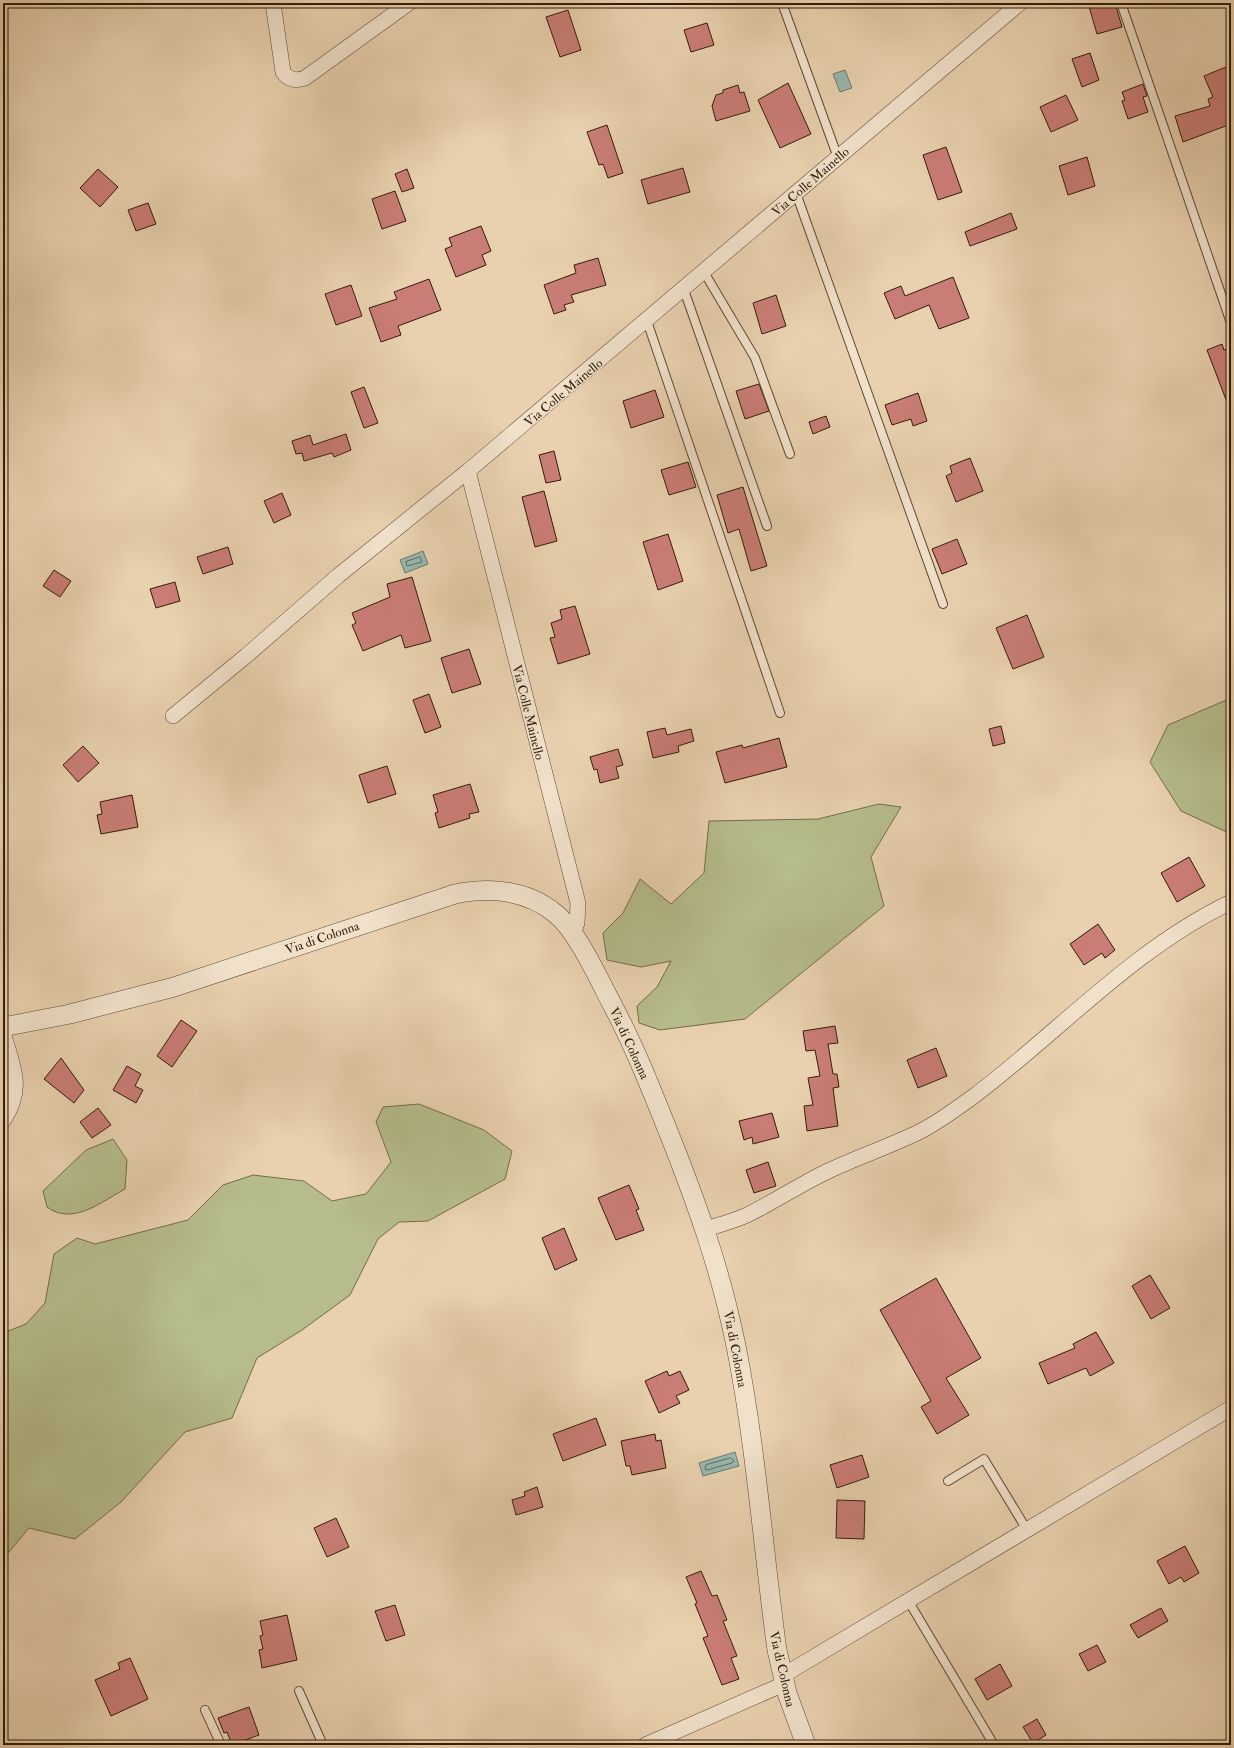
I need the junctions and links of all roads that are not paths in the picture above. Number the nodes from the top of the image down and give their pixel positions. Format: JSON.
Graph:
{"nodes":[{"id":1,"x":273,"y":3,"type":"edge"},
{"id":2,"x":409,"y":3,"type":"edge"},
{"id":3,"x":782,"y":3,"type":"edge"},
{"id":4,"x":1020,"y":3,"type":"edge"},
{"id":5,"x":1121,"y":3,"type":"edge"},
{"id":6,"x":838,"y":158,"type":"junction"},
{"id":7,"x":796,"y":193,"type":"junction"},
{"id":8,"x":704,"y":272,"type":"junction"},
{"id":9,"x":684,"y":290,"type":"junction"},
{"id":10,"x":647,"y":321,"type":"junction"},
{"id":11,"x":1231,"y":324,"type":"edge"},
{"id":12,"x":790,"y":454,"type":"dead end"},
{"id":13,"x":468,"y":472,"type":"junction"},
{"id":14,"x":767,"y":526,"type":"dead end"},
{"id":15,"x":943,"y":604,"type":"dead end"},
{"id":16,"x":780,"y":713,"type":"dead end"},
{"id":17,"x":173,"y":716,"type":"dead end"},
{"id":18,"x":1231,"y":902,"type":"edge"},
{"id":19,"x":573,"y":933,"type":"junction"},
{"id":20,"x":3,"y":1027,"type":"edge"},
{"id":21,"x":3,"y":1033,"type":"edge"},
{"id":22,"x":3,"y":1121,"type":"edge"},
{"id":23,"x":706,"y":1229,"type":"junction"},
{"id":24,"x":1231,"y":1408,"type":"edge"},
{"id":25,"x":948,"y":1481,"type":"dead end"},
{"id":26,"x":1027,"y":1530,"type":"junction"},
{"id":27,"x":909,"y":1602,"type":"junction"},
{"id":28,"x":783,"y":1680,"type":"junction"},
{"id":29,"x":299,"y":1691,"type":"dead end"},
{"id":30,"x":205,"y":1710,"type":"dead end"},
{"id":31,"x":221,"y":1745,"type":"edge"},
{"id":32,"x":323,"y":1745,"type":"edge"},
{"id":33,"x":645,"y":1745,"type":"edge"},
{"id":34,"x":806,"y":1745,"type":"edge"},
{"id":35,"x":994,"y":1745,"type":"edge"}],
"edges":[{"from":1,"to":2,"type":"street"},
{"from":3,"to":6,"type":"lane"},
{"from":4,"to":6,"type":"street","name":"Via Colle Mainello"},
{"from":5,"to":11,"type":"lane"},
{"from":6,"to":7,"type":"street","name":"Via Colle Mainello"},
{"from":7,"to":8,"type":"street","name":"Via Colle Mainello"},
{"from":7,"to":15,"type":"lane"},
{"from":8,"to":9,"type":"street","name":"Via Colle Mainello"},
{"from":8,"to":12,"type":"lane"},
{"from":9,"to":10,"type":"street","name":"Via Colle Mainello"},
{"from":9,"to":14,"type":"lane"},
{"from":10,"to":13,"type":"street","name":"Via Colle Mainello"},
{"from":10,"to":16,"type":"lane"},
{"from":13,"to":17,"type":"street"},
{"from":13,"to":19,"type":"street","name":"Via Colle Mainello"},
{"from":18,"to":23,"type":"street"},
{"from":19,"to":20,"type":"street","name":"Via di Colonna"},
{"from":19,"to":23,"type":"street","name":"Via di Colonna"},
{"from":21,"to":22,"type":"street"},
{"from":23,"to":28,"type":"street","name":"Via di Colonna"},
{"from":24,"to":26,"type":"street"},
{"from":25,"to":26,"type":"lane"},
{"from":26,"to":27,"type":"street"},
{"from":27,"to":28,"type":"street"},
{"from":27,"to":35,"type":"lane"},
{"from":28,"to":33,"type":"street"},
{"from":28,"to":34,"type":"street","name":"Via di Colonna"},
{"from":29,"to":32,"type":"lane"},
{"from":30,"to":31,"type":"lane"}]}
